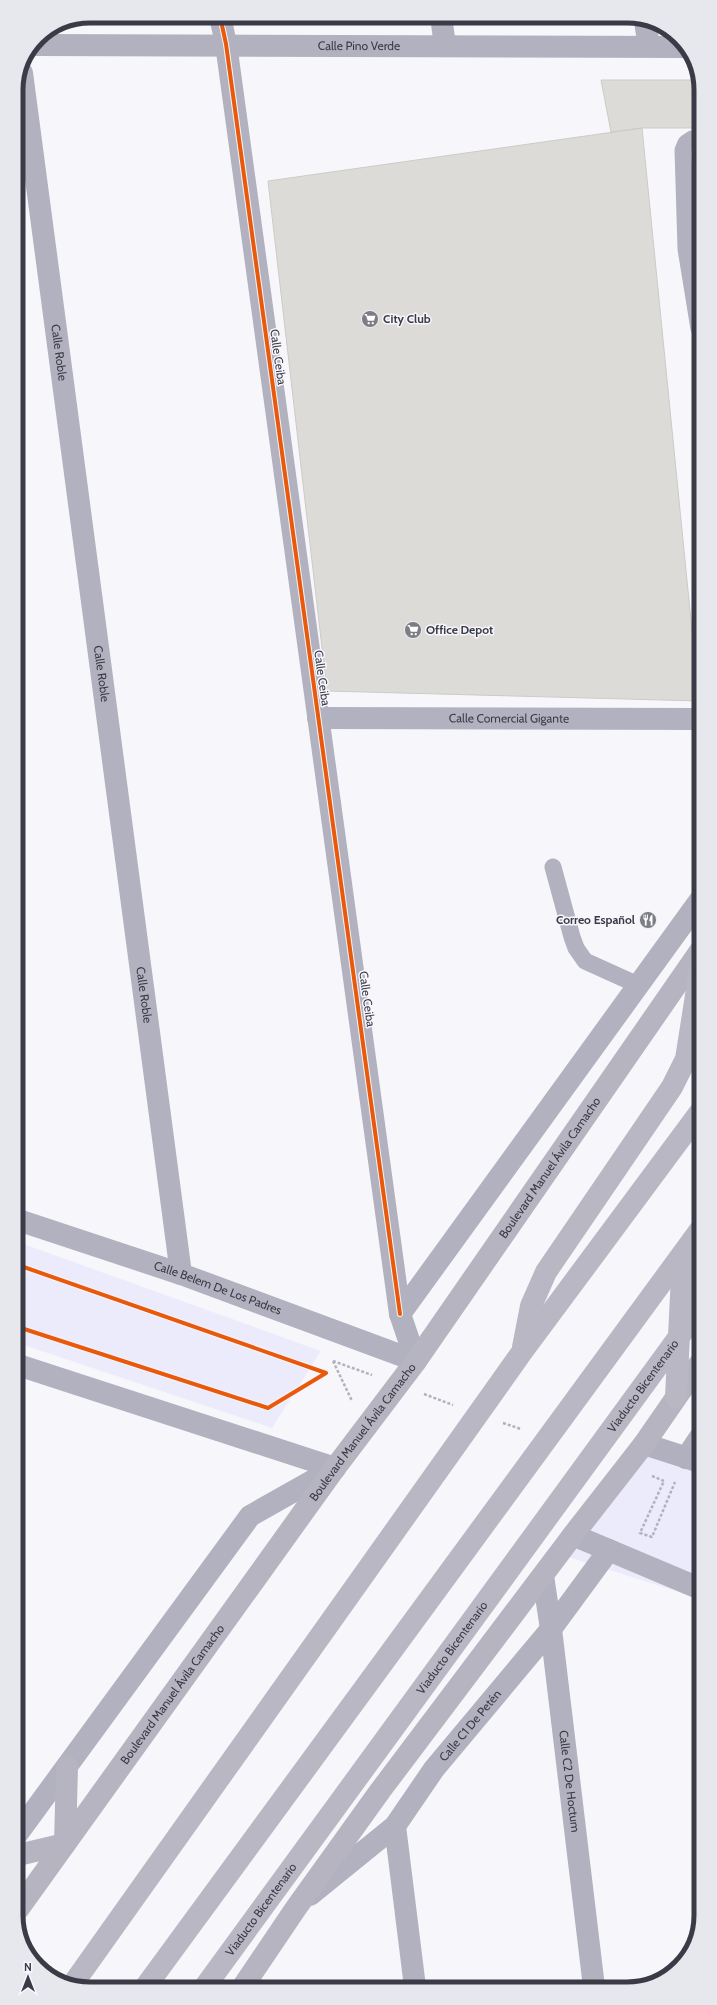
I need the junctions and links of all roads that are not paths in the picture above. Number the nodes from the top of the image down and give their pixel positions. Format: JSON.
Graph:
{"nodes":[{"id":1,"x":222,"y":23,"type":"edge"},
{"id":2,"x":442,"y":23,"type":"edge"},
{"id":3,"x":646,"y":26,"type":"edge"},
{"id":4,"x":226,"y":44,"type":"junction"},
{"id":5,"x":41,"y":45,"type":"edge"},
{"id":6,"x":445,"y":46,"type":"junction"},
{"id":7,"x":649,"y":46,"type":"junction"},
{"id":8,"x":678,"y":47,"type":"edge"},
{"id":9,"x":23,"y":83,"type":"edge"},
{"id":10,"x":694,"y":139,"type":"edge"},
{"id":11,"x":694,"y":298,"type":"edge"},
{"id":12,"x":318,"y":718,"type":"junction"},
{"id":13,"x":694,"y":719,"type":"edge"},
{"id":14,"x":554,"y":868,"type":"dead end"},
{"id":15,"x":694,"y":908,"type":"edge"},
{"id":16,"x":694,"y":961,"type":"edge"},
{"id":17,"x":638,"y":985,"type":"junction"},
{"id":18,"x":694,"y":1008,"type":"edge"},
{"id":19,"x":694,"y":1120,"type":"edge"},
{"id":20,"x":23,"y":1222,"type":"edge"},
{"id":21,"x":694,"y":1239,"type":"edge"},
{"id":22,"x":683,"y":1255,"type":"junction"},
{"id":23,"x":181,"y":1274,"type":"junction"},
{"id":24,"x":400,"y":1314,"type":"junction"},
{"id":25,"x":694,"y":1316,"type":"edge"},
{"id":26,"x":522,"y":1352,"type":"junction"},
{"id":27,"x":416,"y":1362,"type":"junction"},
{"id":28,"x":23,"y":1367,"type":"edge"},
{"id":29,"x":694,"y":1372,"type":"edge"},
{"id":30,"x":676,"y":1397,"type":"junction"},
{"id":31,"x":644,"y":1444,"type":"junction"},
{"id":32,"x":693,"y":1460,"type":"edge"},
{"id":33,"x":336,"y":1468,"type":"junction"},
{"id":34,"x":573,"y":1535,"type":"junction"},
{"id":35,"x":609,"y":1550,"type":"junction"},
{"id":36,"x":542,"y":1576,"type":"junction"},
{"id":37,"x":694,"y":1586,"type":"edge"},
{"id":38,"x":551,"y":1629,"type":"junction"},
{"id":39,"x":67,"y":1767,"type":"junction"},
{"id":40,"x":23,"y":1826,"type":"edge"},
{"id":41,"x":395,"y":1826,"type":"junction"},
{"id":42,"x":65,"y":1844,"type":"junction"},
{"id":43,"x":23,"y":1854,"type":"edge"},
{"id":44,"x":23,"y":1902,"type":"edge"},
{"id":45,"x":296,"y":1908,"type":"junction"},
{"id":46,"x":76,"y":1980,"type":"edge"},
{"id":47,"x":149,"y":1982,"type":"edge"},
{"id":48,"x":208,"y":1982,"type":"edge"},
{"id":49,"x":249,"y":1982,"type":"edge"},
{"id":50,"x":414,"y":1982,"type":"edge"},
{"id":51,"x":593,"y":1982,"type":"edge"}],
"edges":[{"from":1,"to":4,"type":"street","name":"Calle Ceiba"},
{"from":2,"to":6,"type":"street"},
{"from":3,"to":7,"type":"street"},
{"from":4,"to":5,"type":"street","name":"Calle Pino Verde"},
{"from":4,"to":6,"type":"street","name":"Calle Pino Verde"},
{"from":4,"to":12,"type":"street","name":"Calle Ceiba"},
{"from":6,"to":7,"type":"street","name":"Calle Pino Verde"},
{"from":7,"to":8,"type":"street","name":"Calle Pino Verde"},
{"from":9,"to":23,"type":"street","name":"Calle Roble"},
{"from":10,"to":11,"type":"lane"},
{"from":12,"to":13,"type":"street","name":"Calle Comercial Gigante"},
{"from":12,"to":24,"type":"street","name":"Calle Ceiba"},
{"from":14,"to":17,"type":"lane"},
{"from":15,"to":17,"type":"street"},
{"from":16,"to":27,"type":"main road","name":"Boulevard Manuel Ávila Camacho"},
{"from":17,"to":24,"type":"street"},
{"from":18,"to":26,"type":"highway"},
{"from":19,"to":26,"type":"highway"},
{"from":20,"to":23,"type":"street","name":"Calle Belem De Los Padres"},
{"from":21,"to":22,"type":"highway"},
{"from":22,"to":30,"type":"highway"},
{"from":22,"to":47,"type":"highway"},
{"from":23,"to":27,"type":"street","name":"Calle Belem De Los Padres"},
{"from":24,"to":27,"type":"street","name":"Calle Ceiba"},
{"from":25,"to":48,"type":"highway","name":"Viaducto Bicentenario"},
{"from":26,"to":46,"type":"highway"},
{"from":27,"to":33,"type":"main road","name":"Boulevard Manuel Ávila Camacho"},
{"from":28,"to":33,"type":"street"},
{"from":29,"to":30,"type":"main road"},
{"from":30,"to":31,"type":"main road"},
{"from":31,"to":32,"type":"main road"},
{"from":31,"to":34,"type":"main road"},
{"from":33,"to":39,"type":"street"},
{"from":33,"to":42,"type":"main road","name":"Boulevard Manuel Ávila Camacho"},
{"from":34,"to":35,"type":"street"},
{"from":34,"to":36,"type":"main road"},
{"from":35,"to":37,"type":"street"},
{"from":35,"to":38,"type":"street","name":"Calle C1 De Petén"},
{"from":36,"to":38,"type":"street","name":"Calle C2 De Hoctum"},
{"from":36,"to":45,"type":"main road"},
{"from":38,"to":41,"type":"street","name":"Calle C1 De Petén"},
{"from":38,"to":51,"type":"street","name":"Calle C2 De Hoctum"},
{"from":39,"to":40,"type":"street"},
{"from":39,"to":42,"type":"main road"},
{"from":41,"to":45,"type":"street","name":"Calle C1 De Petén"},
{"from":41,"to":50,"type":"street"},
{"from":42,"to":43,"type":"main road"},
{"from":42,"to":44,"type":"main road","name":"Boulevard Manuel Ávila Camacho"},
{"from":45,"to":49,"type":"main road"}]}
